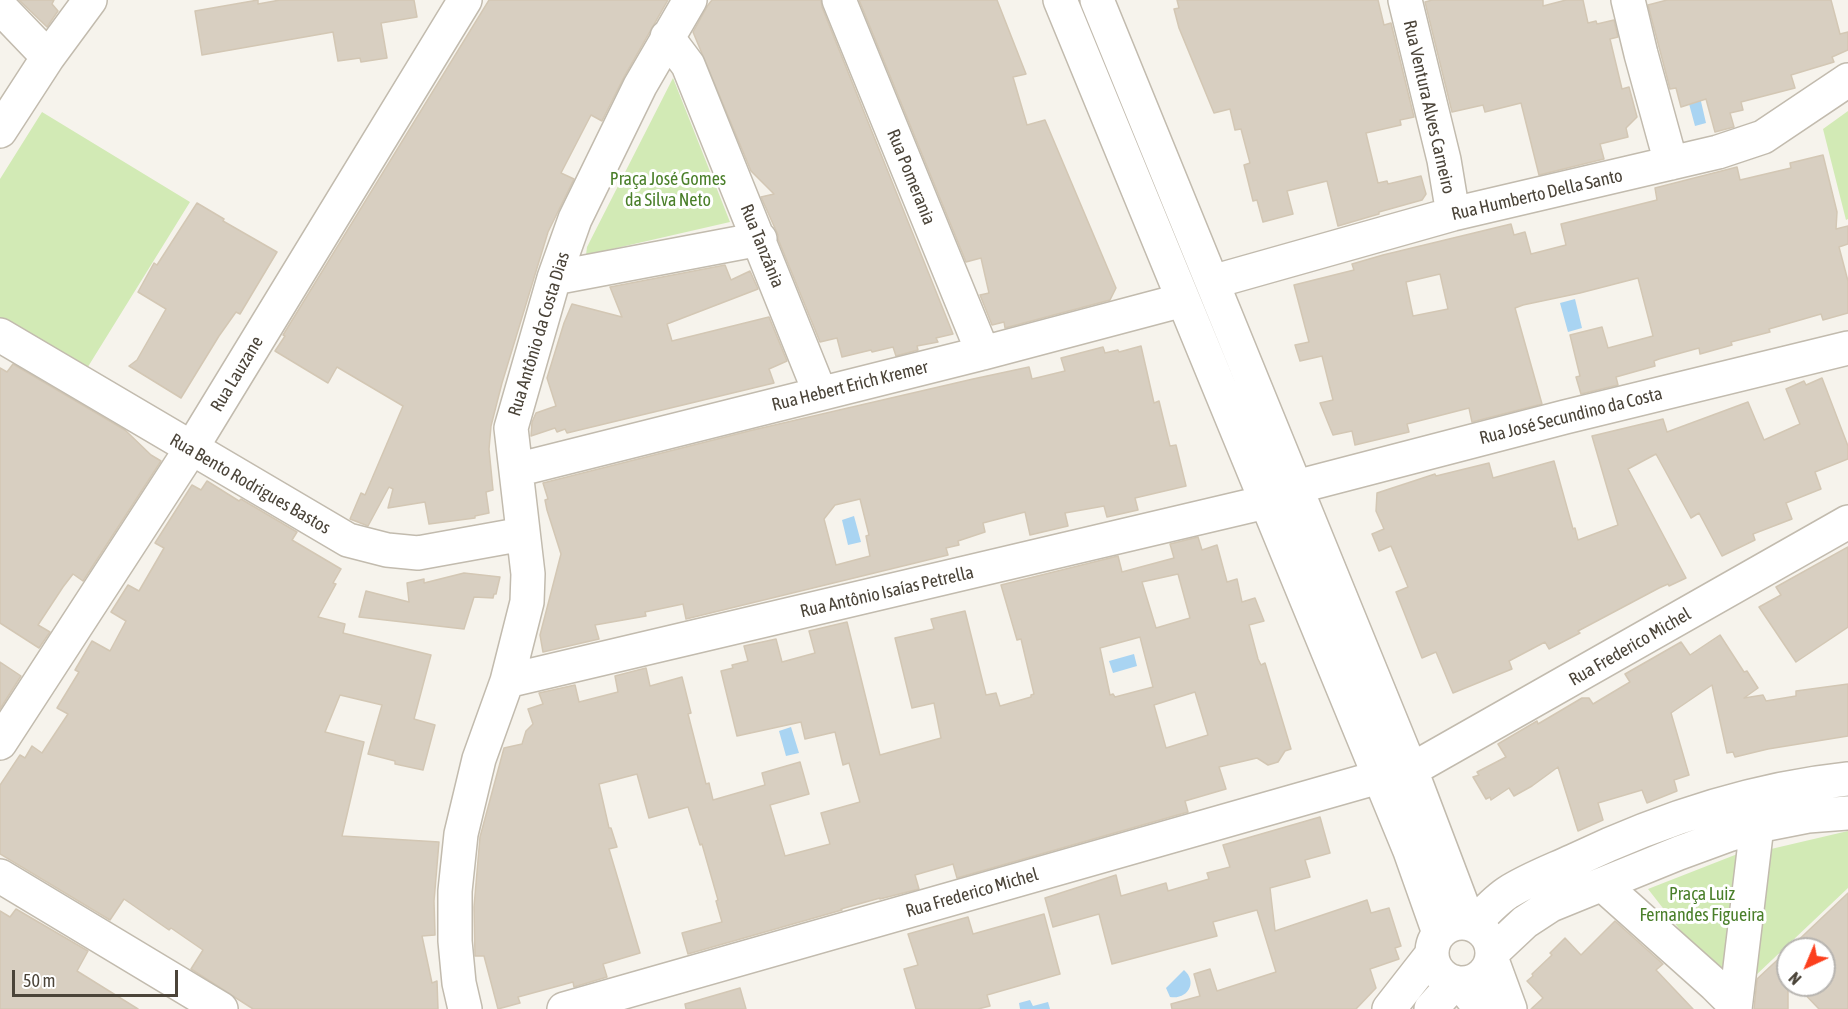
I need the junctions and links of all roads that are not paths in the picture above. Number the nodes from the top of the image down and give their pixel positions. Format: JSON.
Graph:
{"nodes":[{"id":1,"x":90,"y":0,"type":"edge"},
{"id":2,"x":465,"y":0,"type":"edge"},
{"id":3,"x":690,"y":0,"type":"edge"},
{"id":4,"x":839,"y":0,"type":"edge"},
{"id":5,"x":1060,"y":0,"type":"edge"},
{"id":6,"x":1097,"y":0,"type":"edge"},
{"id":7,"x":1405,"y":0,"type":"edge"},
{"id":8,"x":1628,"y":0,"type":"edge"},
{"id":9,"x":0,"y":7,"type":"edge"},
{"id":10,"x":667,"y":37,"type":"junction"},
{"id":11,"x":48,"y":57,"type":"junction"},
{"id":12,"x":1848,"y":80,"type":"edge"},
{"id":13,"x":0,"y":131,"type":"edge"},
{"id":14,"x":1671,"y":163,"type":"junction"},
{"id":15,"x":1453,"y":214,"type":"junction"},
{"id":16,"x":760,"y":239,"type":"junction"},
{"id":17,"x":554,"y":278,"type":"junction"},
{"id":18,"x":1212,"y":282,"type":"junction"},
{"id":19,"x":1183,"y":300,"type":"junction"},
{"id":20,"x":0,"y":335,"type":"edge"},
{"id":21,"x":1848,"y":348,"type":"edge"},
{"id":22,"x":983,"y":353,"type":"junction"},
{"id":23,"x":820,"y":393,"type":"junction"},
{"id":24,"x":191,"y":449,"type":"junction"},
{"id":25,"x":516,"y":470,"type":"junction"},
{"id":26,"x":1296,"y":487,"type":"junction"},
{"id":27,"x":1266,"y":502,"type":"junction"},
{"id":28,"x":1848,"y":522,"type":"edge"},
{"id":29,"x":523,"y":534,"type":"junction"},
{"id":30,"x":507,"y":681,"type":"junction"},
{"id":31,"x":0,"y":743,"type":"edge"},
{"id":32,"x":1411,"y":770,"type":"junction"},
{"id":33,"x":1379,"y":777,"type":"junction"},
{"id":34,"x":1848,"y":779,"type":"edge"},
{"id":35,"x":1848,"y":813,"type":"edge"},
{"id":36,"x":1757,"y":826,"type":"junction"},
{"id":37,"x":0,"y":876,"type":"edge"},
{"id":38,"x":1603,"y":885,"type":"junction"},
{"id":39,"x":1454,"y":934,"type":"junction"},
{"id":40,"x":1492,"y":956,"type":"junction"},
{"id":41,"x":1457,"y":982,"type":"junction"},
{"id":42,"x":1735,"y":1007,"type":"edge"},
{"id":43,"x":221,"y":1009,"type":"edge"},
{"id":44,"x":465,"y":1009,"type":"edge"},
{"id":45,"x":564,"y":1009,"type":"edge"},
{"id":46,"x":1389,"y":1009,"type":"edge"},
{"id":47,"x":1431,"y":1009,"type":"edge"},
{"id":48,"x":1481,"y":1009,"type":"edge"},
{"id":49,"x":1510,"y":1009,"type":"edge"}],
"edges":[{"from":1,"to":11,"type":"street"},
{"from":2,"to":24,"type":"street","name":"Rua Lauzane"},
{"from":3,"to":10,"type":"street","name":"Rua Antônio da Costa Dias"},
{"from":4,"to":22,"type":"street","name":"Rua Pomerania"},
{"from":5,"to":19,"type":"street"},
{"from":6,"to":18,"type":"street"},
{"from":7,"to":15,"type":"street","name":"Rua Ventura Alves Carneiro"},
{"from":8,"to":14,"type":"street"},
{"from":9,"to":11,"type":"street"},
{"from":10,"to":16,"type":"street","name":"Rua Tanzânia"},
{"from":10,"to":17,"type":"street","name":"Rua Antônio da Costa Dias"},
{"from":11,"to":13,"type":"street"},
{"from":12,"to":14,"type":"street","name":"Rua Humberto Della Santo"},
{"from":14,"to":15,"type":"street","name":"Rua Humberto Della Santo"},
{"from":15,"to":18,"type":"street","name":"Rua Humberto Della Santo"},
{"from":16,"to":17,"type":"street"},
{"from":16,"to":23,"type":"street","name":"Rua Tanzânia"},
{"from":17,"to":25,"type":"street","name":"Rua Antônio da Costa Dias"},
{"from":18,"to":26,"type":"street"},
{"from":19,"to":22,"type":"street","name":"Rua Hebert Erich Kremer"},
{"from":19,"to":27,"type":"street"},
{"from":20,"to":24,"type":"street","name":"Rua Bento Rodrigues Bastos"},
{"from":21,"to":26,"type":"street","name":"Rua José Secundino da Costa"},
{"from":22,"to":23,"type":"street","name":"Rua Hebert Erich Kremer"},
{"from":23,"to":25,"type":"street","name":"Rua Hebert Erich Kremer"},
{"from":24,"to":29,"type":"street","name":"Rua Bento Rodrigues Bastos"},
{"from":24,"to":31,"type":"street","name":"Rua Lauzane"},
{"from":25,"to":29,"type":"street","name":"Rua Antônio da Costa Dias"},
{"from":26,"to":32,"type":"street"},
{"from":27,"to":30,"type":"street","name":"Rua Antônio Isaías Petrella"},
{"from":27,"to":33,"type":"street"},
{"from":28,"to":32,"type":"street","name":"Rua Frederico Michel"},
{"from":29,"to":30,"type":"street","name":"Rua Antônio da Costa Dias"},
{"from":30,"to":44,"type":"street","name":"Rua Antônio da Costa Dias"},
{"from":32,"to":39,"type":"street"},
{"from":33,"to":39,"type":"street"},
{"from":33,"to":45,"type":"street","name":"Rua Frederico Michel"},
{"from":34,"to":39,"type":"street"},
{"from":35,"to":36,"type":"street"},
{"from":36,"to":38,"type":"street"},
{"from":36,"to":42,"type":"street"},
{"from":37,"to":43,"type":"street"},
{"from":38,"to":40,"type":"street"},
{"from":38,"to":42,"type":"street"},
{"from":39,"to":40,"type":"street"},
{"from":39,"to":41,"type":"street"},
{"from":39,"to":46,"type":"street"},
{"from":40,"to":41,"type":"street"},
{"from":40,"to":49,"type":"street"},
{"from":41,"to":47,"type":"street"},
{"from":41,"to":48,"type":"street"}]}
